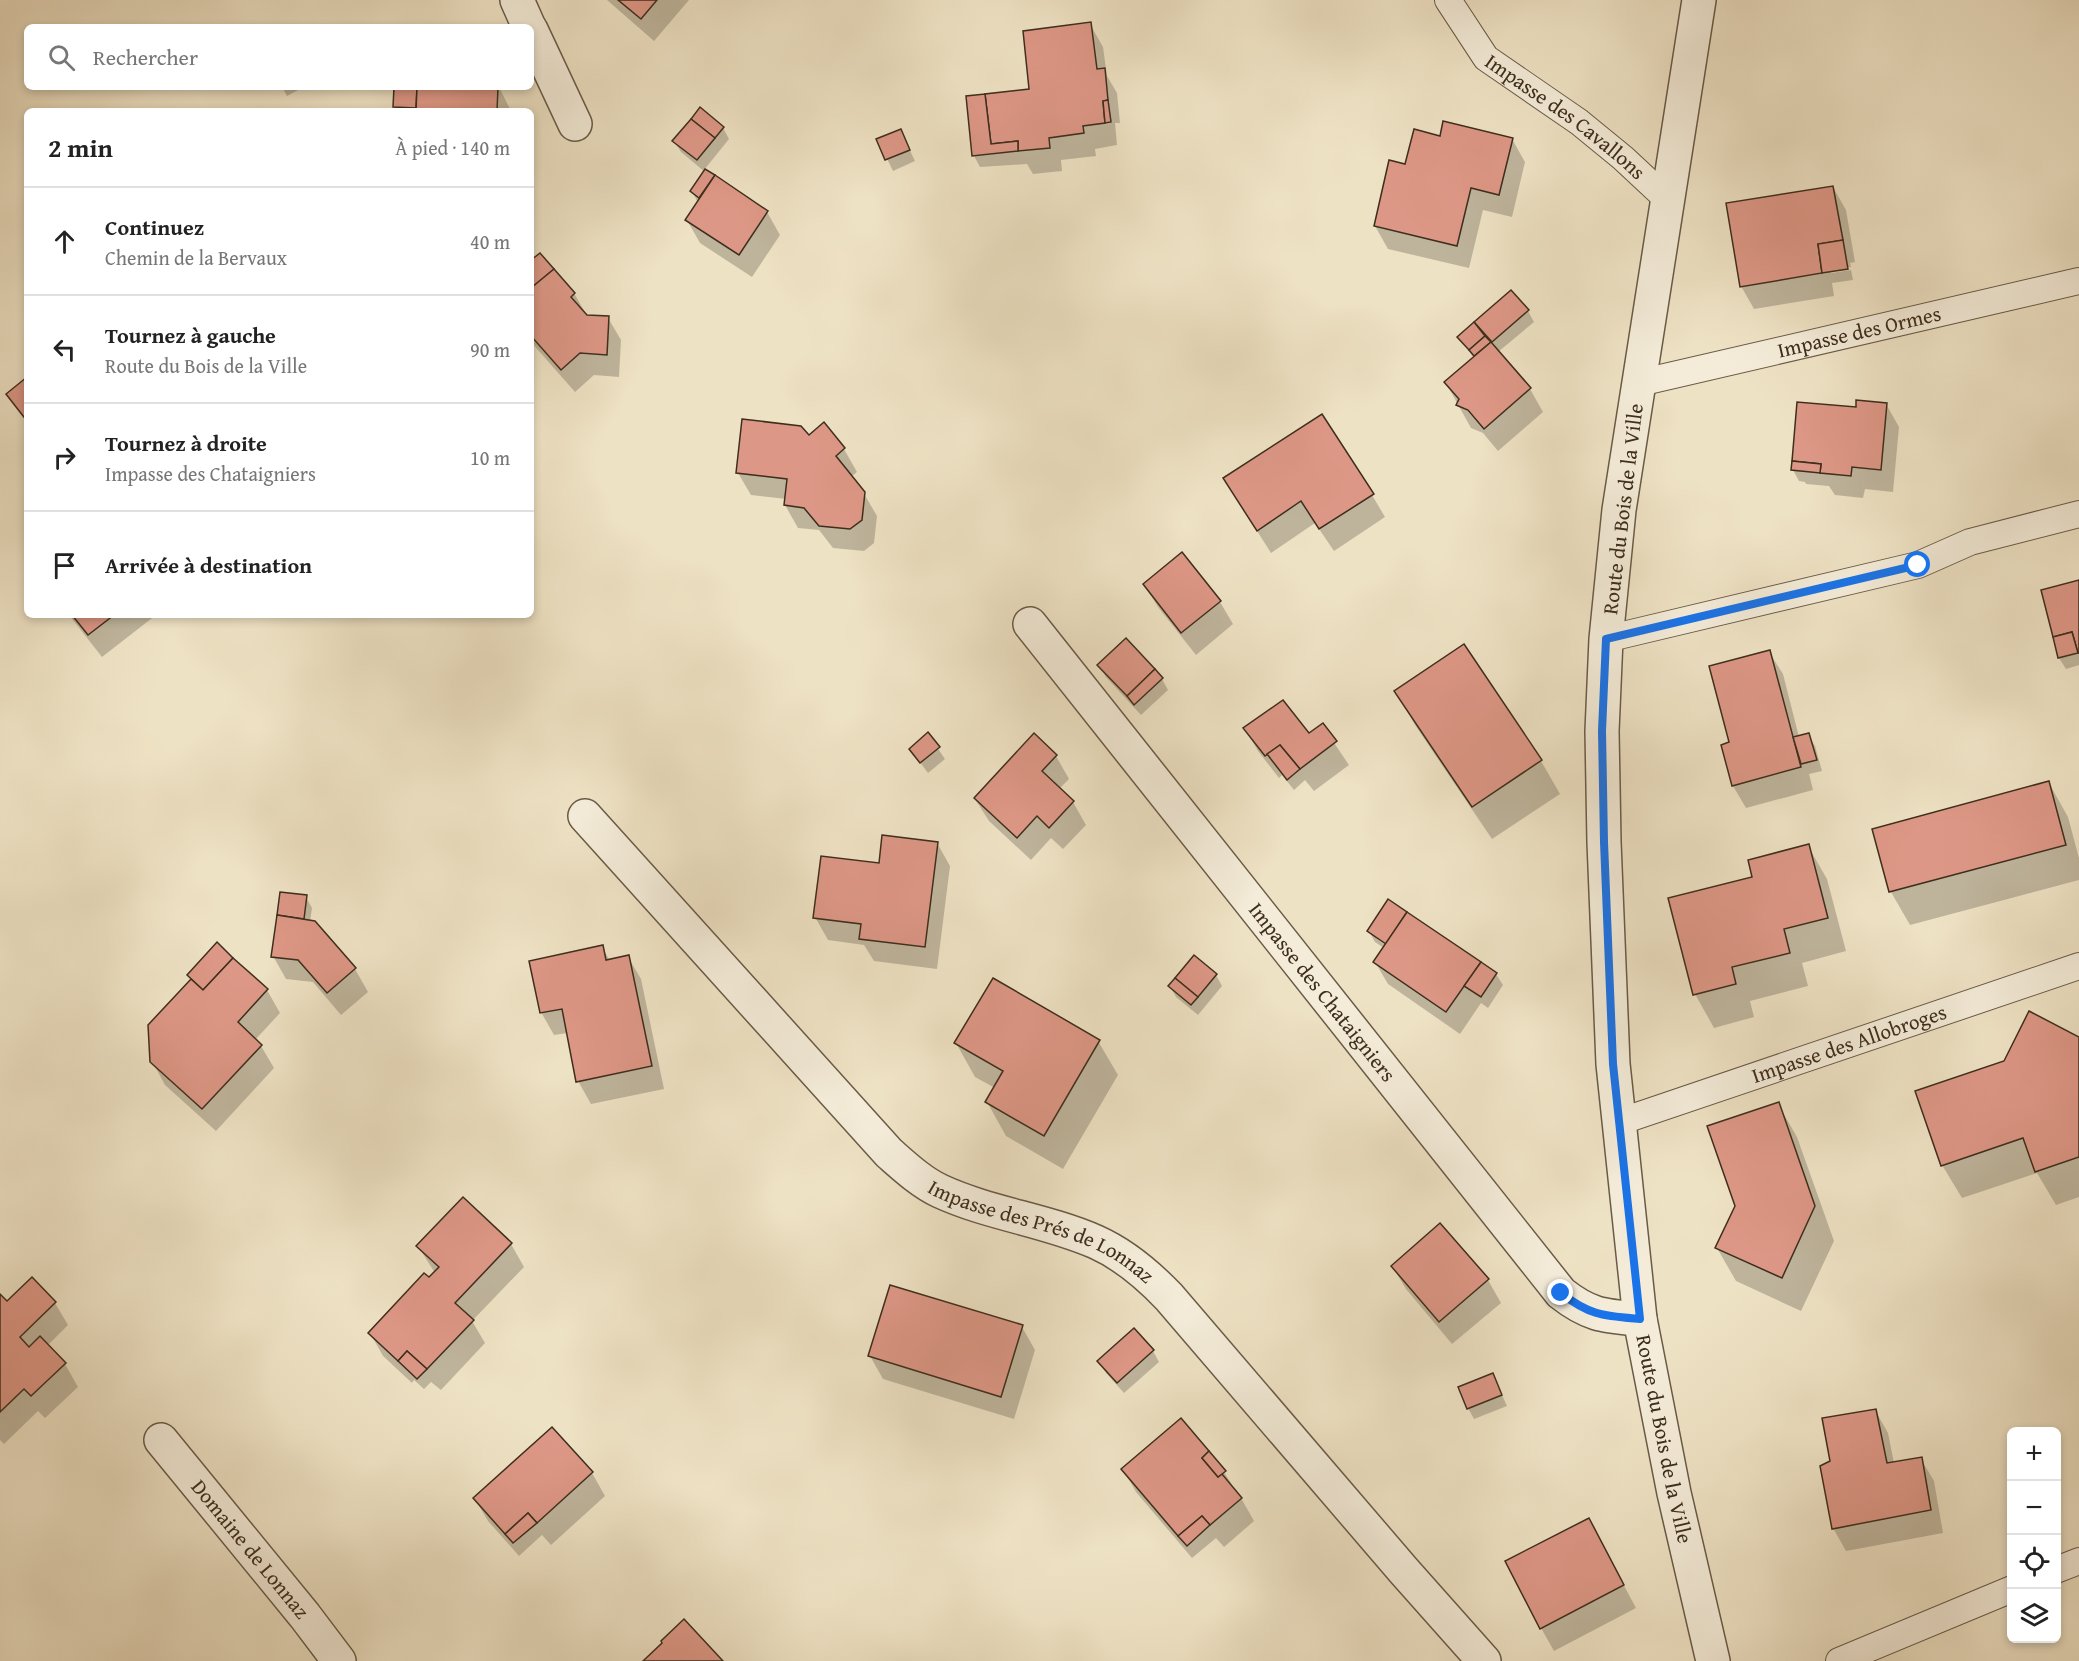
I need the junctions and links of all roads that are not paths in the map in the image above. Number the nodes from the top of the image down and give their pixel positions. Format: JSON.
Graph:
{"nodes":[{"id":1,"x":517,"y":0,"type":"edge"},
{"id":2,"x":1448,"y":0,"type":"edge"},
{"id":3,"x":1699,"y":0,"type":"edge"},
{"id":4,"x":528,"y":24,"type":"edge"},
{"id":5,"x":534,"y":37,"type":"edge"},
{"id":6,"x":575,"y":124,"type":"dead end"},
{"id":7,"x":1668,"y":200,"type":"junction"},
{"id":8,"x":2079,"y":281,"type":"edge"},
{"id":9,"x":1639,"y":383,"type":"junction"},
{"id":10,"x":2079,"y":514,"type":"edge"},
{"id":11,"x":1029,"y":624,"type":"dead end"},
{"id":12,"x":1606,"y":639,"type":"junction"},
{"id":13,"x":585,"y":816,"type":"dead end"},
{"id":14,"x":2079,"y":966,"type":"edge"},
{"id":15,"x":1619,"y":1122,"type":"junction"},
{"id":16,"x":1640,"y":1319,"type":"junction"},
{"id":17,"x":161,"y":1440,"type":"dead end"},
{"id":18,"x":2079,"y":1561,"type":"edge"},
{"id":19,"x":2061,"y":1568,"type":"edge"},
{"id":20,"x":2007,"y":1591,"type":"edge"},
{"id":21,"x":339,"y":1661,"type":"edge"},
{"id":22,"x":1484,"y":1661,"type":"edge"},
{"id":23,"x":1713,"y":1661,"type":"edge"},
{"id":24,"x":1839,"y":1661,"type":"edge"}],
"edges":[{"from":1,"to":4,"type":"street"},
{"from":2,"to":7,"type":"lane","name":"Impasse des Cavallons"},
{"from":3,"to":7,"type":"street","name":"Route du Bois de la Ville"},
{"from":5,"to":6,"type":"street"},
{"from":7,"to":9,"type":"street","name":"Route du Bois de la Ville"},
{"from":8,"to":9,"type":"lane","name":"Impasse des Ormes"},
{"from":9,"to":12,"type":"street","name":"Route du Bois de la Ville"},
{"from":10,"to":12,"type":"lane"},
{"from":11,"to":16,"type":"street","name":"Impasse des Chataigniers"},
{"from":12,"to":15,"type":"street","name":"Route du Bois de la Ville"},
{"from":13,"to":22,"type":"street","name":"Impasse des Prés de Lonnaz"},
{"from":14,"to":15,"type":"lane","name":"Impasse des Allobroges"},
{"from":15,"to":16,"type":"street","name":"Route du Bois de la Ville"},
{"from":16,"to":23,"type":"street","name":"Route du Bois de la Ville"},
{"from":17,"to":21,"type":"street","name":"Domaine de Lonnaz"},
{"from":18,"to":19,"type":"lane"},
{"from":20,"to":24,"type":"lane"}]}
